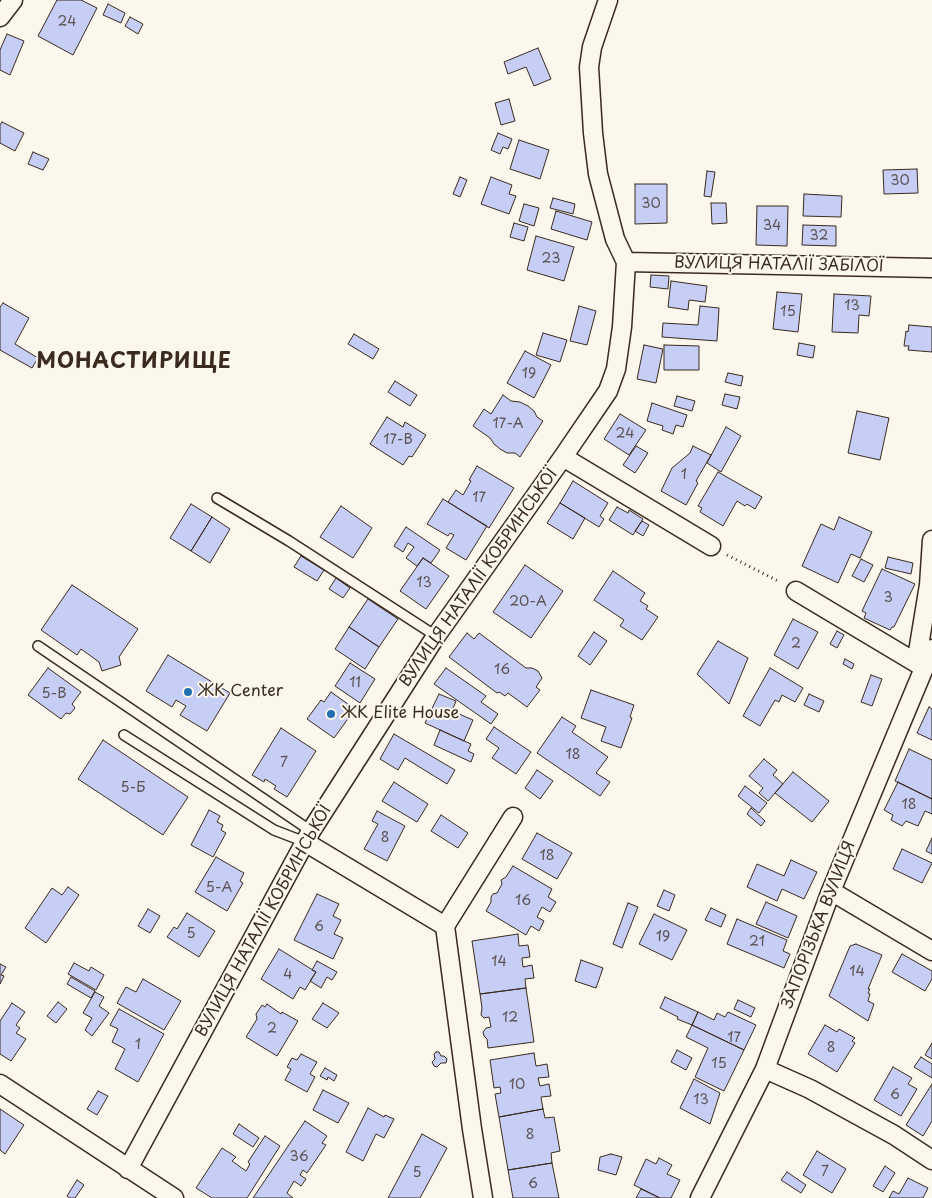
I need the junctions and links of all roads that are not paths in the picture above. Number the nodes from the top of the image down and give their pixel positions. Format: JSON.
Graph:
{"nodes":[{"id":1,"x":13,"y":0,"type":"edge"},
{"id":2,"x":608,"y":0,"type":"edge"},
{"id":3,"x":0,"y":17,"type":"edge"},
{"id":4,"x":626,"y":262,"type":"junction"},
{"id":5,"x":932,"y":268,"type":"edge"},
{"id":6,"x":563,"y":457,"type":"junction"},
{"id":7,"x":216,"y":498,"type":"dead end"},
{"id":8,"x":932,"y":540,"type":"edge"},
{"id":9,"x":711,"y":546,"type":"road end"},
{"id":10,"x":796,"y":591,"type":"road end"},
{"id":11,"x":436,"y":636,"type":"junction"},
{"id":12,"x":38,"y":646,"type":"dead end"},
{"id":13,"x":932,"y":649,"type":"edge"},
{"id":14,"x":923,"y":668,"type":"junction"},
{"id":15,"x":124,"y":735,"type":"dead end"},
{"id":16,"x":513,"y":817,"type":"dead end"},
{"id":17,"x":308,"y":836,"type":"junction"},
{"id":18,"x":831,"y":891,"type":"junction"},
{"id":19,"x":445,"y":926,"type":"junction"},
{"id":20,"x":932,"y":951,"type":"edge"},
{"id":21,"x":765,"y":1069,"type":"junction"},
{"id":22,"x":0,"y":1084,"type":"edge"},
{"id":23,"x":932,"y":1160,"type":"edge"},
{"id":24,"x":128,"y":1169,"type":"junction"},
{"id":25,"x":174,"y":1198,"type":"edge"},
{"id":26,"x":483,"y":1198,"type":"edge"},
{"id":27,"x":700,"y":1198,"type":"edge"}],
"edges":[{"from":1,"to":3,"type":"street"},
{"from":2,"to":4,"type":"street","name":"ВУЛИЦЯ НАТАЛІЇ КОБРИНСЬКОЇ"},
{"from":4,"to":5,"type":"street","name":"ВУЛИЦЯ НАТАЛІЇ ЗАБІЛОЇ"},
{"from":4,"to":6,"type":"street","name":"ВУЛИЦЯ НАТАЛІЇ КОБРИНСЬКОЇ"},
{"from":6,"to":9,"type":"street"},
{"from":6,"to":11,"type":"street","name":"ВУЛИЦЯ НАТАЛІЇ КОБРИНСЬКОЇ"},
{"from":7,"to":11,"type":"lane"},
{"from":8,"to":14,"type":"street"},
{"from":10,"to":14,"type":"street"},
{"from":11,"to":17,"type":"street","name":"ВУЛИЦЯ НАТАЛІЇ КОБРИНСЬКОЇ"},
{"from":12,"to":17,"type":"lane"},
{"from":13,"to":14,"type":"street","name":"ЗАПОРІЗЬКА ВУЛИЦЯ"},
{"from":14,"to":18,"type":"street","name":"ЗАПОРІЗЬКА ВУЛИЦЯ"},
{"from":15,"to":17,"type":"lane"},
{"from":16,"to":19,"type":"street"},
{"from":17,"to":19,"type":"street"},
{"from":17,"to":24,"type":"street","name":"ВУЛИЦЯ НАТАЛІЇ КОБРИНСЬКОЇ"},
{"from":18,"to":20,"type":"street"},
{"from":18,"to":21,"type":"street","name":"ЗАПОРІЗЬКА ВУЛИЦЯ"},
{"from":19,"to":26,"type":"street"},
{"from":21,"to":23,"type":"street"},
{"from":21,"to":27,"type":"street","name":"ЗАПОРІЗЬКА ВУЛИЦЯ"},
{"from":22,"to":24,"type":"street"},
{"from":24,"to":25,"type":"street"}]}
